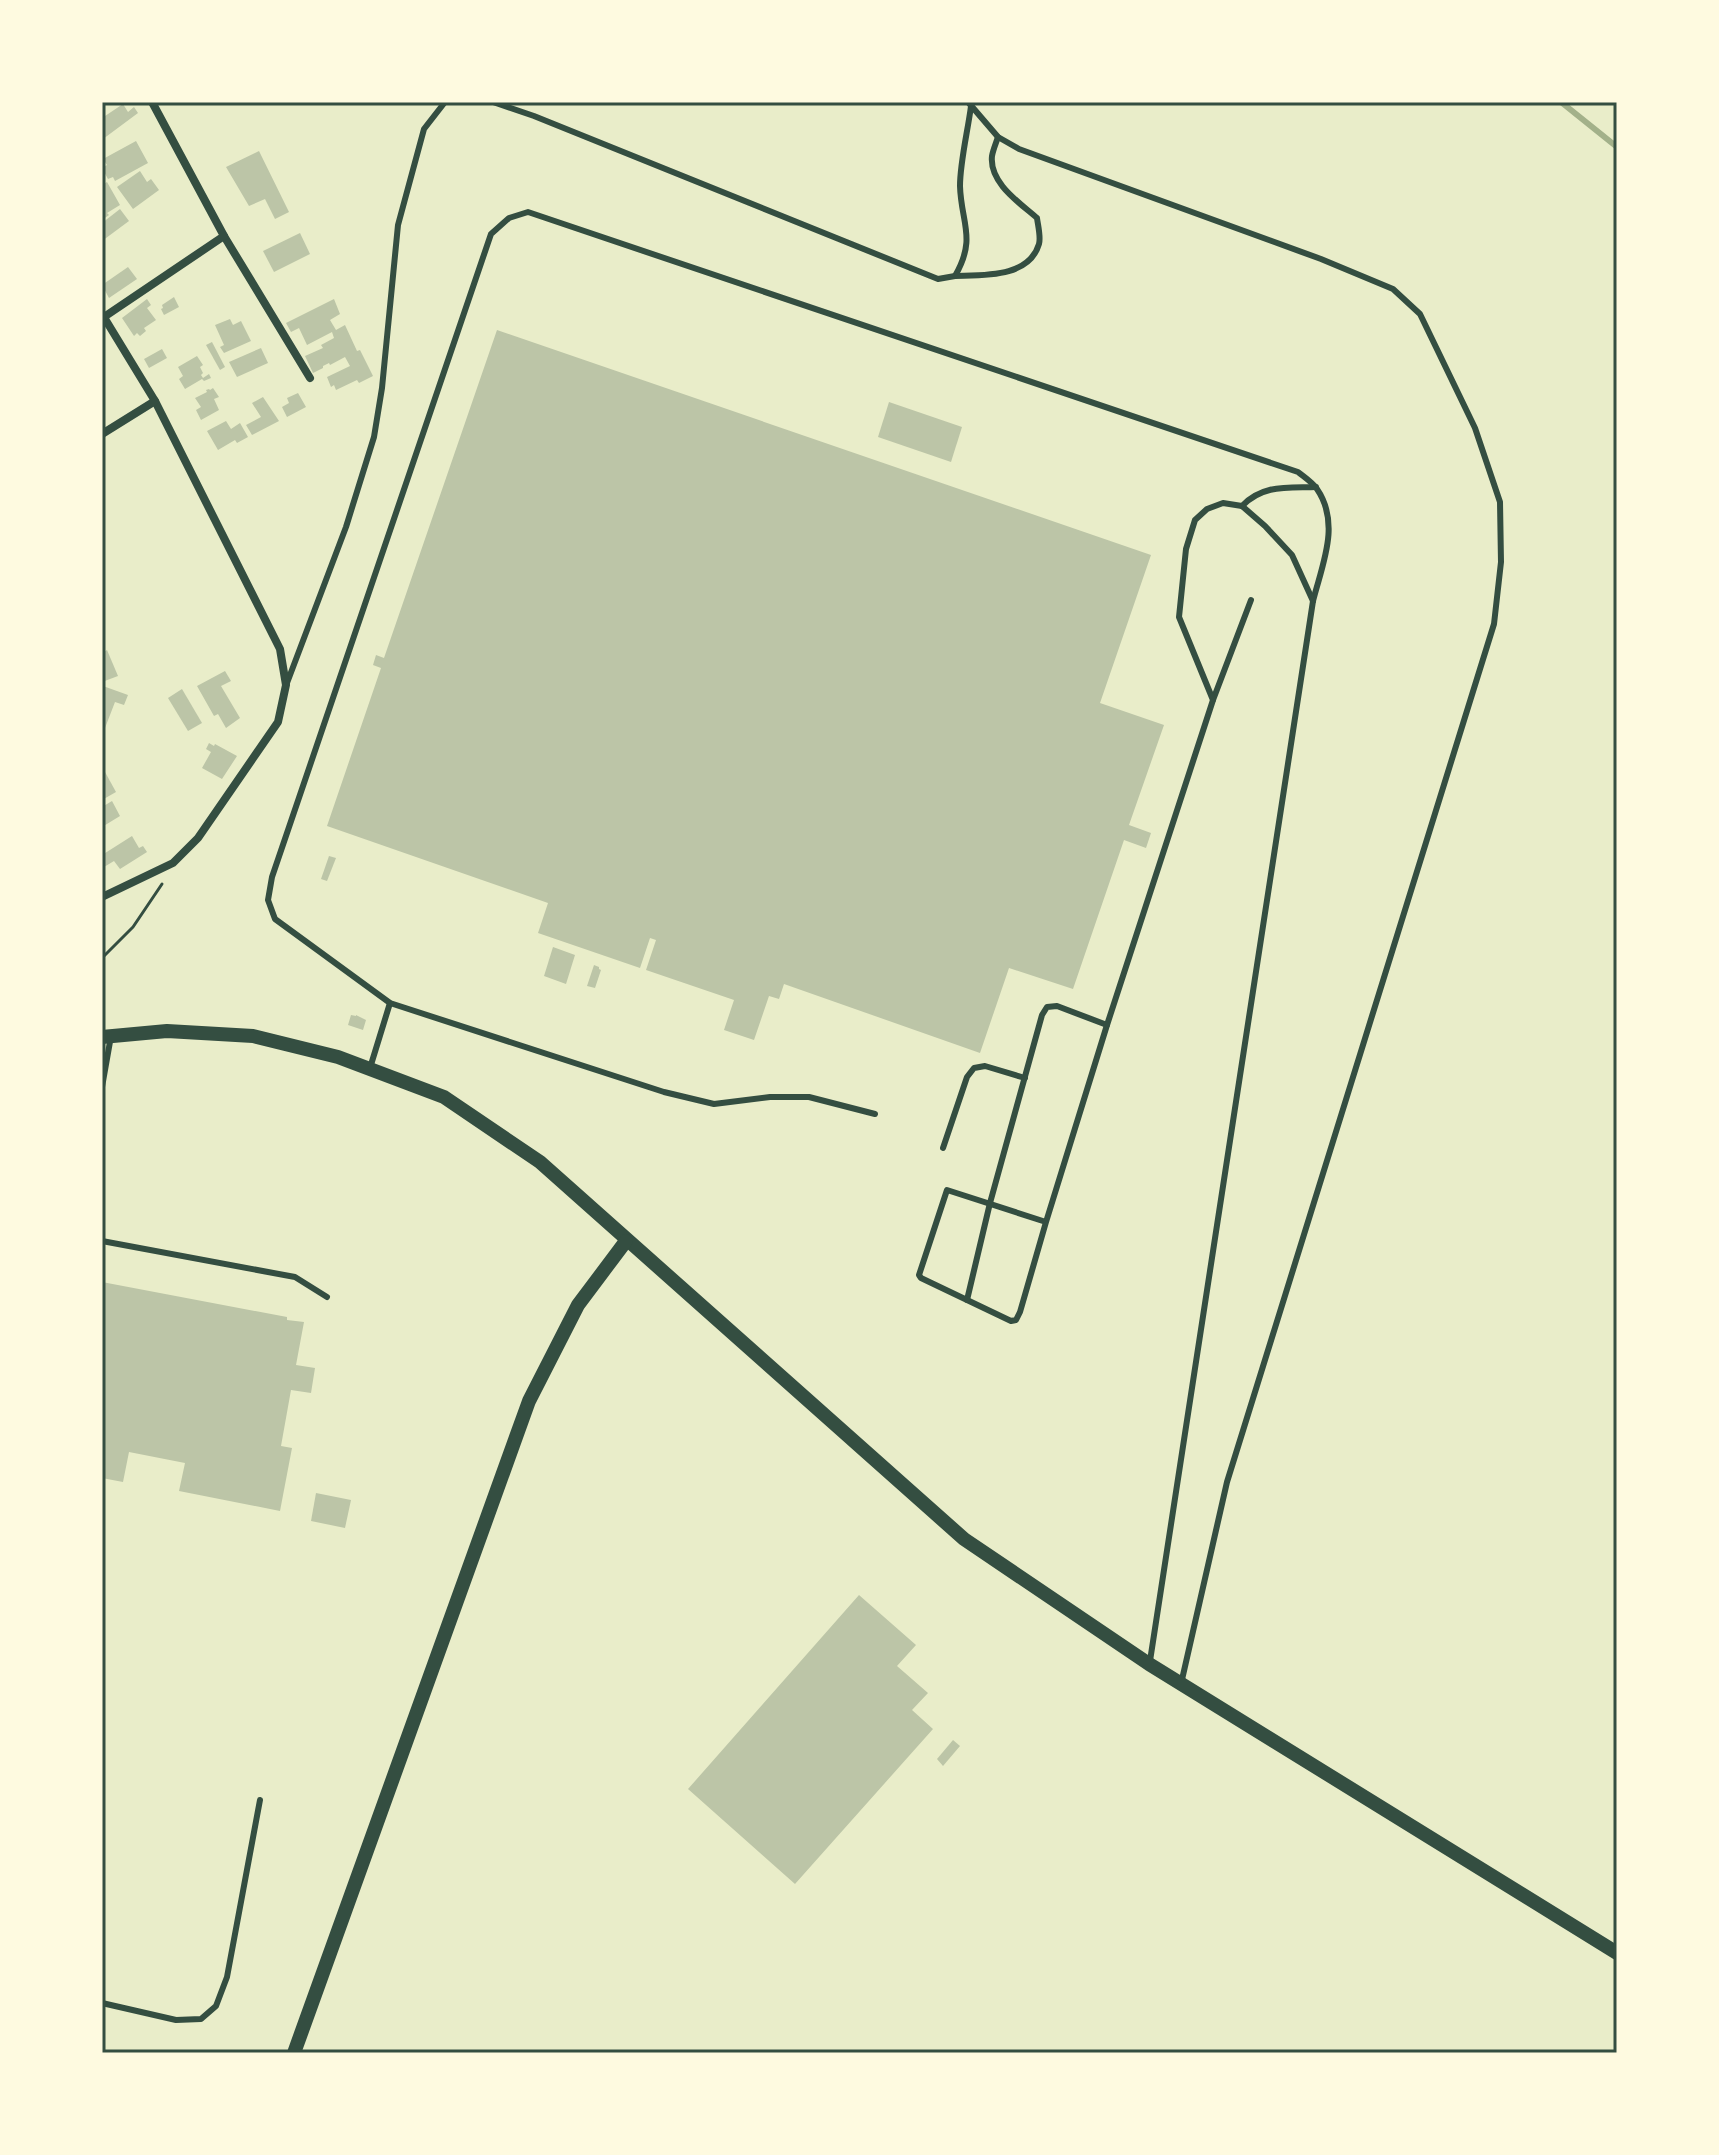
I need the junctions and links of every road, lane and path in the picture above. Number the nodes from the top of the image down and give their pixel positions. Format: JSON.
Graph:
{"nodes":[{"id":1,"x":152,"y":102,"type":"edge"},
{"id":2,"x":445,"y":102,"type":"edge"},
{"id":3,"x":493,"y":102,"type":"edge"},
{"id":4,"x":970,"y":104,"type":"edge"},
{"id":5,"x":998,"y":137,"type":"junction"},
{"id":6,"x":224,"y":236,"type":"junction"},
{"id":7,"x":955,"y":276,"type":"junction"},
{"id":8,"x":103,"y":316,"type":"edge"},
{"id":9,"x":310,"y":378,"type":"dead end"},
{"id":10,"x":155,"y":401,"type":"junction"},
{"id":11,"x":102,"y":434,"type":"edge"},
{"id":12,"x":1316,"y":487,"type":"junction"},
{"id":13,"x":1242,"y":506,"type":"junction"},
{"id":14,"x":1251,"y":600,"type":"dead end"},
{"id":15,"x":1313,"y":601,"type":"junction"},
{"id":16,"x":286,"y":685,"type":"junction"},
{"id":17,"x":1213,"y":700,"type":"junction"},
{"id":18,"x":173,"y":863,"type":"junction"},
{"id":19,"x":102,"y":897,"type":"edge"},
{"id":20,"x":102,"y":958,"type":"edge"},
{"id":21,"x":390,"y":1003,"type":"junction"},
{"id":22,"x":1107,"y":1025,"type":"junction"},
{"id":23,"x":106,"y":1037,"type":"edge"},
{"id":24,"x":370,"y":1069,"type":"junction"},
{"id":25,"x":1025,"y":1078,"type":"junction"},
{"id":26,"x":102,"y":1087,"type":"edge"},
{"id":27,"x":875,"y":1114,"type":"dead end"},
{"id":28,"x":943,"y":1148,"type":"dead end"},
{"id":29,"x":990,"y":1203,"type":"junction"},
{"id":30,"x":1046,"y":1222,"type":"junction"},
{"id":31,"x":102,"y":1241,"type":"edge"},
{"id":32,"x":626,"y":1241,"type":"junction"},
{"id":33,"x":327,"y":1297,"type":"dead end"},
{"id":34,"x":967,"y":1300,"type":"junction"},
{"id":35,"x":1149,"y":1664,"type":"junction"},
{"id":36,"x":1181,"y":1684,"type":"junction"},
{"id":37,"x":260,"y":1800,"type":"dead end"},
{"id":38,"x":1617,"y":1953,"type":"edge"},
{"id":39,"x":102,"y":2003,"type":"edge"},
{"id":40,"x":294,"y":2053,"type":"edge"}],
"edges":[{"from":1,"to":6,"type":"street"},
{"from":2,"to":16,"type":"lane"},
{"from":3,"to":7,"type":"lane"},
{"from":4,"to":5,"type":"lane"},
{"from":4,"to":7,"type":"lane"},
{"from":5,"to":7,"type":"lane"},
{"from":5,"to":36,"type":"lane"},
{"from":6,"to":8,"type":"street"},
{"from":6,"to":9,"type":"street"},
{"from":8,"to":10,"type":"street"},
{"from":10,"to":11,"type":"street"},
{"from":10,"to":16,"type":"street"},
{"from":12,"to":13,"type":"lane"},
{"from":12,"to":15,"type":"lane"},
{"from":12,"to":21,"type":"lane"},
{"from":13,"to":15,"type":"lane"},
{"from":13,"to":17,"type":"lane"},
{"from":14,"to":17,"type":"lane"},
{"from":15,"to":35,"type":"lane"},
{"from":16,"to":18,"type":"street"},
{"from":17,"to":22,"type":"lane"},
{"from":18,"to":19,"type":"street"},
{"from":18,"to":20,"type":"path"},
{"from":21,"to":24,"type":"lane"},
{"from":21,"to":27,"type":"lane"},
{"from":22,"to":25,"type":"lane"},
{"from":22,"to":30,"type":"lane"},
{"from":23,"to":24,"type":"street"},
{"from":23,"to":26,"type":"lane"},
{"from":24,"to":32,"type":"street"},
{"from":25,"to":28,"type":"lane"},
{"from":25,"to":29,"type":"lane"},
{"from":29,"to":30,"type":"lane"},
{"from":29,"to":34,"type":"lane"},
{"from":29,"to":34,"type":"lane"},
{"from":30,"to":34,"type":"lane"},
{"from":31,"to":33,"type":"lane"},
{"from":32,"to":35,"type":"street"},
{"from":32,"to":40,"type":"street"},
{"from":35,"to":36,"type":"street"},
{"from":36,"to":38,"type":"street"},
{"from":37,"to":39,"type":"lane"}]}
